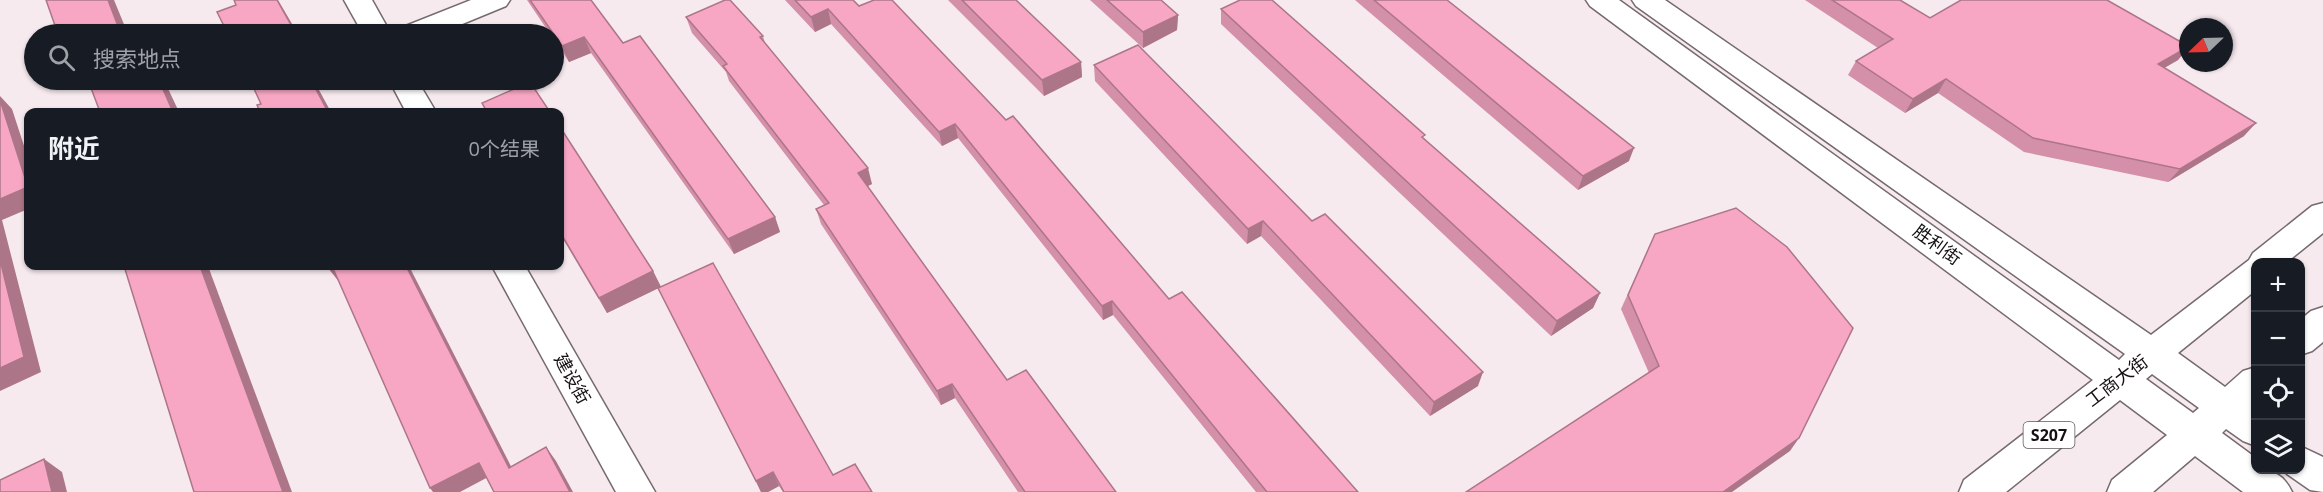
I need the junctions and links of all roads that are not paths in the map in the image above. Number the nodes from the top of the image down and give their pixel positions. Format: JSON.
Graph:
{"nodes":[{"id":1,"x":358,"y":0,"type":"edge"},
{"id":2,"x":496,"y":0,"type":"edge"},
{"id":3,"x":1600,"y":0,"type":"edge"},
{"id":4,"x":1646,"y":0,"type":"edge"},
{"id":5,"x":371,"y":24,"type":"edge"},
{"id":6,"x":437,"y":24,"type":"edge"},
{"id":7,"x":409,"y":90,"type":"edge"},
{"id":8,"x":419,"y":108,"type":"edge"},
{"id":9,"x":2323,"y":215,"type":"edge"},
{"id":10,"x":2270,"y":258,"type":"edge"},
{"id":11,"x":510,"y":270,"type":"edge"},
{"id":12,"x":2251,"y":275,"type":"edge"},
{"id":13,"x":2323,"y":321,"type":"edge"},
{"id":14,"x":2305,"y":338,"type":"edge"},
{"id":15,"x":2153,"y":355,"type":"junction"},
{"id":16,"x":2119,"y":377,"type":"junction"},
{"id":17,"x":2251,"y":386,"type":"edge"},
{"id":18,"x":2225,"y":409,"type":"junction"},
{"id":19,"x":2251,"y":427,"type":"edge"},
{"id":20,"x":2193,"y":434,"type":"junction"},
{"id":21,"x":2305,"y":465,"type":"edge"},
{"id":22,"x":2323,"y":478,"type":"edge"},
{"id":23,"x":636,"y":492,"type":"edge"},
{"id":24,"x":1978,"y":492,"type":"edge"},
{"id":25,"x":2126,"y":492,"type":"edge"},
{"id":26,"x":2273,"y":492,"type":"edge"}],
"edges":[{"from":1,"to":5,"type":"main road"},
{"from":2,"to":6,"type":"main road"},
{"from":3,"to":16,"type":"main road","name":"胜利街"},
{"from":4,"to":15,"type":"main road","name":"胜利街"},
{"from":7,"to":8,"type":"main road"},
{"from":9,"to":10,"type":"main road"},
{"from":11,"to":23,"type":"main road","name":"建设街"},
{"from":12,"to":15,"type":"main road","name":"工商大街","number":"S207"},
{"from":13,"to":14,"type":"main road"},
{"from":15,"to":16,"type":"main road","name":"工商大街","number":"S207"},
{"from":15,"to":18,"type":"main road","name":"胜利街"},
{"from":16,"to":20,"type":"main road","name":"胜利街"},
{"from":16,"to":24,"type":"main road","name":"工商大街","number":"S207"},
{"from":17,"to":18,"type":"main road"},
{"from":18,"to":19,"type":"main road","name":"胜利街"},
{"from":18,"to":20,"type":"main road"},
{"from":20,"to":25,"type":"main road"},
{"from":20,"to":26,"type":"main road","name":"胜利街"},
{"from":21,"to":22,"type":"main road"}]}
